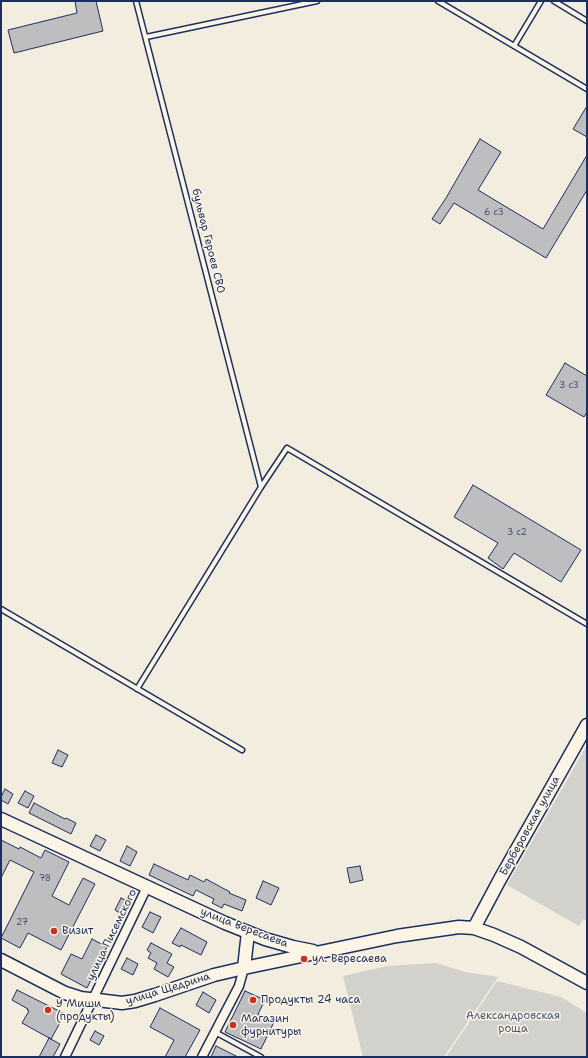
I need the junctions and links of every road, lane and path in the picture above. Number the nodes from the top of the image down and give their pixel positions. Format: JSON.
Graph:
{"nodes":[{"id":1,"x":136,"y":1,"type":"edge"},
{"id":2,"x":317,"y":1,"type":"edge"},
{"id":3,"x":438,"y":1,"type":"edge"},
{"id":4,"x":541,"y":1,"type":"edge"},
{"id":5,"x":554,"y":1,"type":"edge"},
{"id":6,"x":587,"y":21,"type":"edge"},
{"id":7,"x":146,"y":37,"type":"junction"},
{"id":8,"x":514,"y":46,"type":"junction"},
{"id":9,"x":587,"y":89,"type":"edge"},
{"id":10,"x":261,"y":486,"type":"junction"},
{"id":11,"x":1,"y":609,"type":"edge"},
{"id":12,"x":587,"y":624,"type":"edge"},
{"id":13,"x":137,"y":689,"type":"junction"},
{"id":14,"x":587,"y":725,"type":"edge"},
{"id":15,"x":242,"y":750,"type":"dead end"},
{"id":16,"x":1,"y":819,"type":"edge"},
{"id":17,"x":148,"y":887,"type":"junction"},
{"id":18,"x":474,"y":928,"type":"junction"},
{"id":19,"x":248,"y":932,"type":"junction"},
{"id":20,"x":318,"y":952,"type":"junction"},
{"id":21,"x":1,"y":960,"type":"edge"},
{"id":22,"x":244,"y":968,"type":"junction"},
{"id":23,"x":587,"y":983,"type":"edge"},
{"id":24,"x":92,"y":1000,"type":"junction"},
{"id":25,"x":214,"y":1032,"type":"junction"},
{"id":26,"x":65,"y":1057,"type":"edge"},
{"id":27,"x":202,"y":1057,"type":"edge"},
{"id":28,"x":259,"y":1057,"type":"edge"}],
"edges":[{"from":1,"to":7,"type":"lane","name":"бульвар Героев СВО"},
{"from":2,"to":7,"type":"lane"},
{"from":3,"to":8,"type":"lane"},
{"from":4,"to":8,"type":"lane"},
{"from":5,"to":6,"type":"lane"},
{"from":7,"to":10,"type":"lane","name":"бульвар Героев СВО"},
{"from":8,"to":9,"type":"lane"},
{"from":10,"to":12,"type":"lane"},
{"from":10,"to":13,"type":"lane"},
{"from":11,"to":13,"type":"lane"},
{"from":13,"to":15,"type":"lane"},
{"from":14,"to":18,"type":"main road","name":"Берберовская улица"},
{"from":16,"to":17,"type":"main road","name":"улица Вересаева"},
{"from":17,"to":19,"type":"main road","name":"улица Вересаева"},
{"from":17,"to":24,"type":"street","name":"улица Писемского"},
{"from":18,"to":20,"type":"main road","name":"улица Вересаева"},
{"from":18,"to":23,"type":"main road","name":"улица Вересаева"},
{"from":19,"to":20,"type":"main road","name":"улица Вересаева"},
{"from":19,"to":22,"type":"main road"},
{"from":20,"to":22,"type":"main road","name":"улица Щедрина"},
{"from":21,"to":24,"type":"main road","name":"улица Щедрина"},
{"from":22,"to":24,"type":"main road","name":"улица Щедрина"},
{"from":22,"to":25,"type":"street"},
{"from":24,"to":26,"type":"street","name":"улица Писемского"},
{"from":25,"to":27,"type":"street"},
{"from":25,"to":28,"type":"lane"}]}
